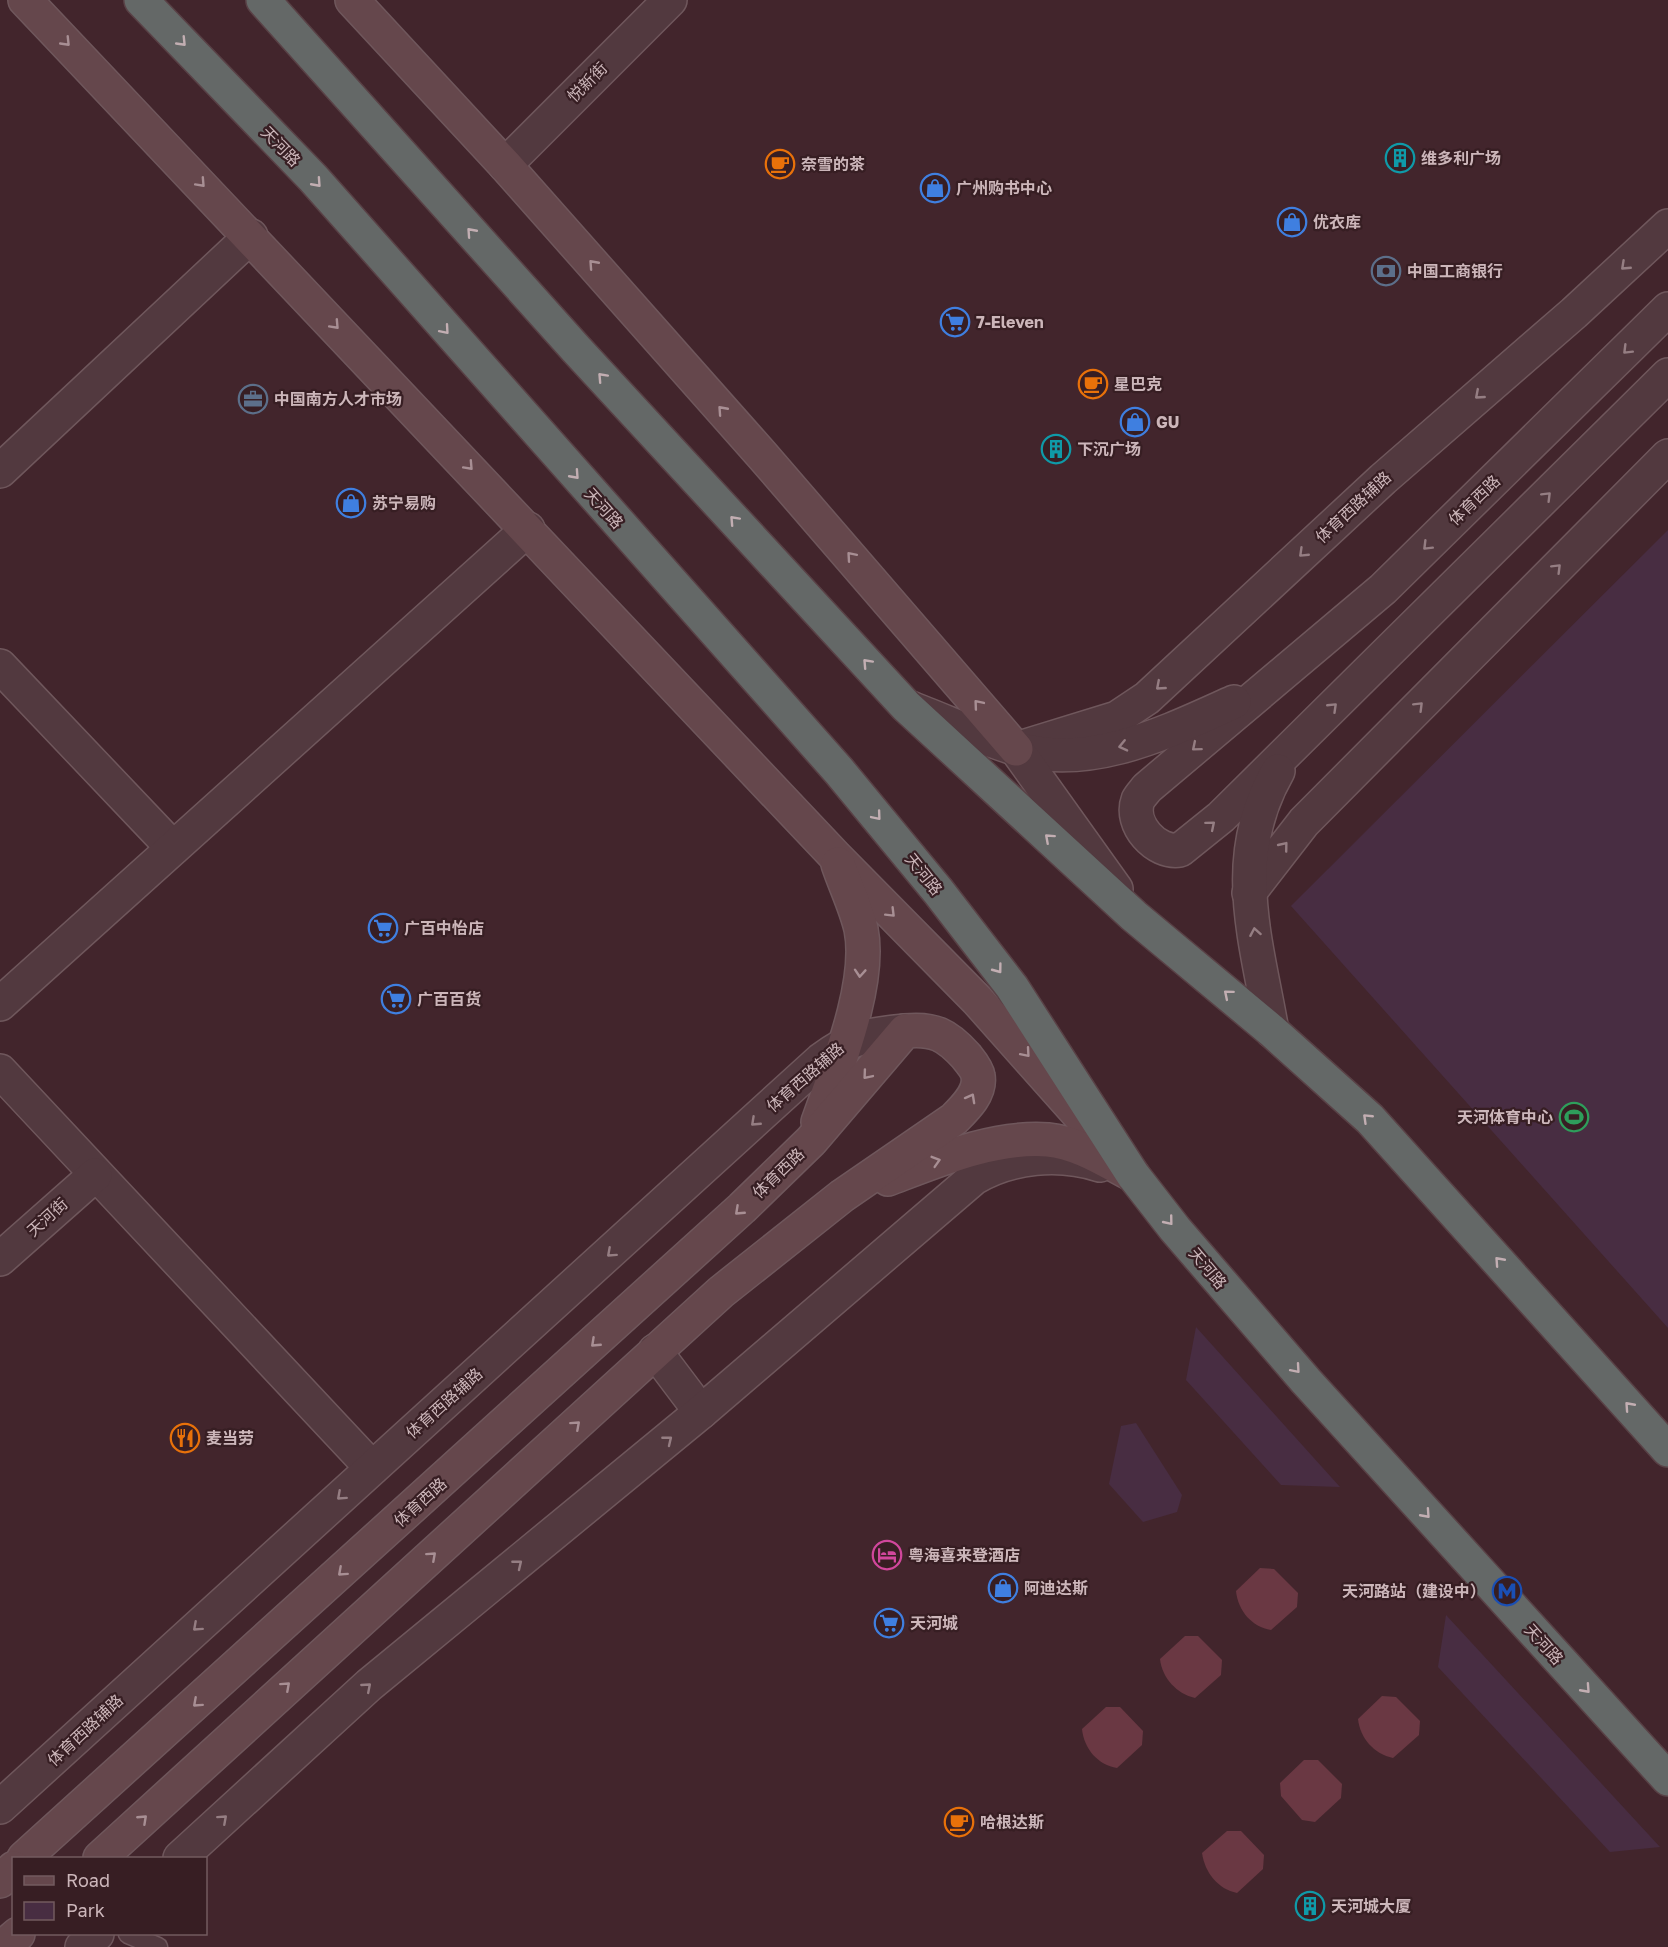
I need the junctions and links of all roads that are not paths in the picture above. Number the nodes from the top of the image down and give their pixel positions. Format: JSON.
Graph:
{"nodes":[{"id":1,"x":25,"y":0,"type":"edge"},
{"id":2,"x":141,"y":0,"type":"edge"},
{"id":3,"x":263,"y":0,"type":"edge"},
{"id":4,"x":352,"y":0,"type":"edge"},
{"id":5,"x":670,"y":0,"type":"edge"},
{"id":6,"x":505,"y":165,"type":"junction"},
{"id":7,"x":1668,"y":226,"type":"edge"},
{"id":8,"x":251,"y":236,"type":"junction"},
{"id":9,"x":1668,"y":309,"type":"edge"},
{"id":10,"x":1668,"y":375,"type":"edge"},
{"id":11,"x":1668,"y":456,"type":"edge"},
{"id":12,"x":0,"y":471,"type":"edge"},
{"id":13,"x":528,"y":529,"type":"junction"},
{"id":14,"x":1,"y":670,"type":"edge"},
{"id":15,"x":1274,"y":683,"type":"junction"},
{"id":16,"x":906,"y":706,"type":"junction"},
{"id":17,"x":1292,"y":748,"type":"junction"},
{"id":18,"x":1016,"y":749,"type":"junction"},
{"id":19,"x":173,"y":848,"type":"junction"},
{"id":20,"x":835,"y":856,"type":"junction"},
{"id":21,"x":1248,"y":893,"type":"junction"},
{"id":22,"x":1134,"y":915,"type":"junction"},
{"id":23,"x":0,"y":1004,"type":"edge"},
{"id":24,"x":905,"y":1031,"type":"junction"},
{"id":25,"x":1272,"y":1031,"type":"junction"},
{"id":26,"x":846,"y":1041,"type":"junction"},
{"id":27,"x":0,"y":1071,"type":"edge"},
{"id":28,"x":811,"y":1141,"type":"junction"},
{"id":29,"x":95,"y":1175,"type":"junction"},
{"id":30,"x":1133,"y":1175,"type":"junction"},
{"id":31,"x":842,"y":1196,"type":"junction"},
{"id":32,"x":0,"y":1259,"type":"edge"},
{"id":33,"x":655,"y":1351,"type":"junction"},
{"id":34,"x":701,"y":1412,"type":"junction"},
{"id":35,"x":1668,"y":1450,"type":"edge"},
{"id":36,"x":372,"y":1468,"type":"junction"},
{"id":37,"x":1668,"y":1779,"type":"edge"},
{"id":38,"x":0,"y":1807,"type":"edge"},
{"id":39,"x":25,"y":1857,"type":"edge"},
{"id":40,"x":101,"y":1857,"type":"edge"},
{"id":41,"x":181,"y":1857,"type":"edge"},
{"id":42,"x":12,"y":1870,"type":"edge"},
{"id":43,"x":0,"y":1881,"type":"edge"},
{"id":44,"x":17,"y":1935,"type":"edge"},
{"id":45,"x":96,"y":1935,"type":"edge"},
{"id":46,"x":130,"y":1935,"type":"edge"},
{"id":47,"x":3,"y":1947,"type":"edge"},
{"id":48,"x":82,"y":1947,"type":"edge"},
{"id":49,"x":158,"y":1947,"type":"edge"}],
"edges":[{"from":1,"to":8,"type":"main road","one_way":true},
{"from":2,"to":30,"type":"highway","name":"天河路","one_way":true},
{"from":16,"to":3,"type":"highway","one_way":true},
{"from":4,"to":6,"type":"main road"},
{"from":5,"to":6,"type":"street","name":"悦新街"},
{"from":18,"to":6,"type":"main road","one_way":true},
{"from":7,"to":18,"type":"street","name":"体育西路辅路","one_way":true},
{"from":8,"to":12,"type":"street"},
{"from":8,"to":13,"type":"main road","one_way":true},
{"from":9,"to":15,"type":"street","name":"体育西路","one_way":true},
{"from":17,"to":10,"type":"street","one_way":true},
{"from":21,"to":11,"type":"street","one_way":true},
{"from":13,"to":19,"type":"street"},
{"from":13,"to":20,"type":"main road"},
{"from":14,"to":19,"type":"street"},
{"from":15,"to":17,"type":"street","name":"体育西路","one_way":true},
{"from":15,"to":18,"type":"street","one_way":true},
{"from":16,"to":18,"type":"street"},
{"from":22,"to":16,"type":"highway","one_way":true},
{"from":17,"to":21,"type":"street"},
{"from":18,"to":22,"type":"street"},
{"from":19,"to":23,"type":"street"},
{"from":20,"to":26,"type":"main road","one_way":true},
{"from":20,"to":30,"type":"main road","one_way":true},
{"from":25,"to":21,"type":"street","one_way":true},
{"from":25,"to":22,"type":"highway","one_way":true},
{"from":24,"to":26,"type":"street","name":"体育西路辅路"},
{"from":24,"to":28,"type":"main road","name":"体育西路","one_way":true},
{"from":31,"to":24,"type":"main road","one_way":true},
{"from":35,"to":25,"type":"highway","one_way":true},
{"from":26,"to":28,"type":"main road"},
{"from":26,"to":36,"type":"street","name":"体育西路辅路","one_way":true},
{"from":27,"to":29,"type":"street"},
{"from":28,"to":39,"type":"main road","name":"体育西路","one_way":true},
{"from":29,"to":32,"type":"street","name":"天河街"},
{"from":29,"to":36,"type":"street"},
{"from":31,"to":30,"type":"main road","one_way":true},
{"from":30,"to":34,"type":"street"},
{"from":30,"to":37,"type":"highway","name":"天河路","one_way":true},
{"from":31,"to":33,"type":"main road"},
{"from":33,"to":34,"type":"street"},
{"from":40,"to":33,"type":"main road","one_way":true},
{"from":41,"to":34,"type":"street","one_way":true},
{"from":36,"to":38,"type":"street","name":"体育西路辅路","one_way":true},
{"from":42,"to":43,"type":"main road"},
{"from":44,"to":47,"type":"main road"},
{"from":45,"to":48,"type":"street"},
{"from":46,"to":49,"type":"lane"}]}
